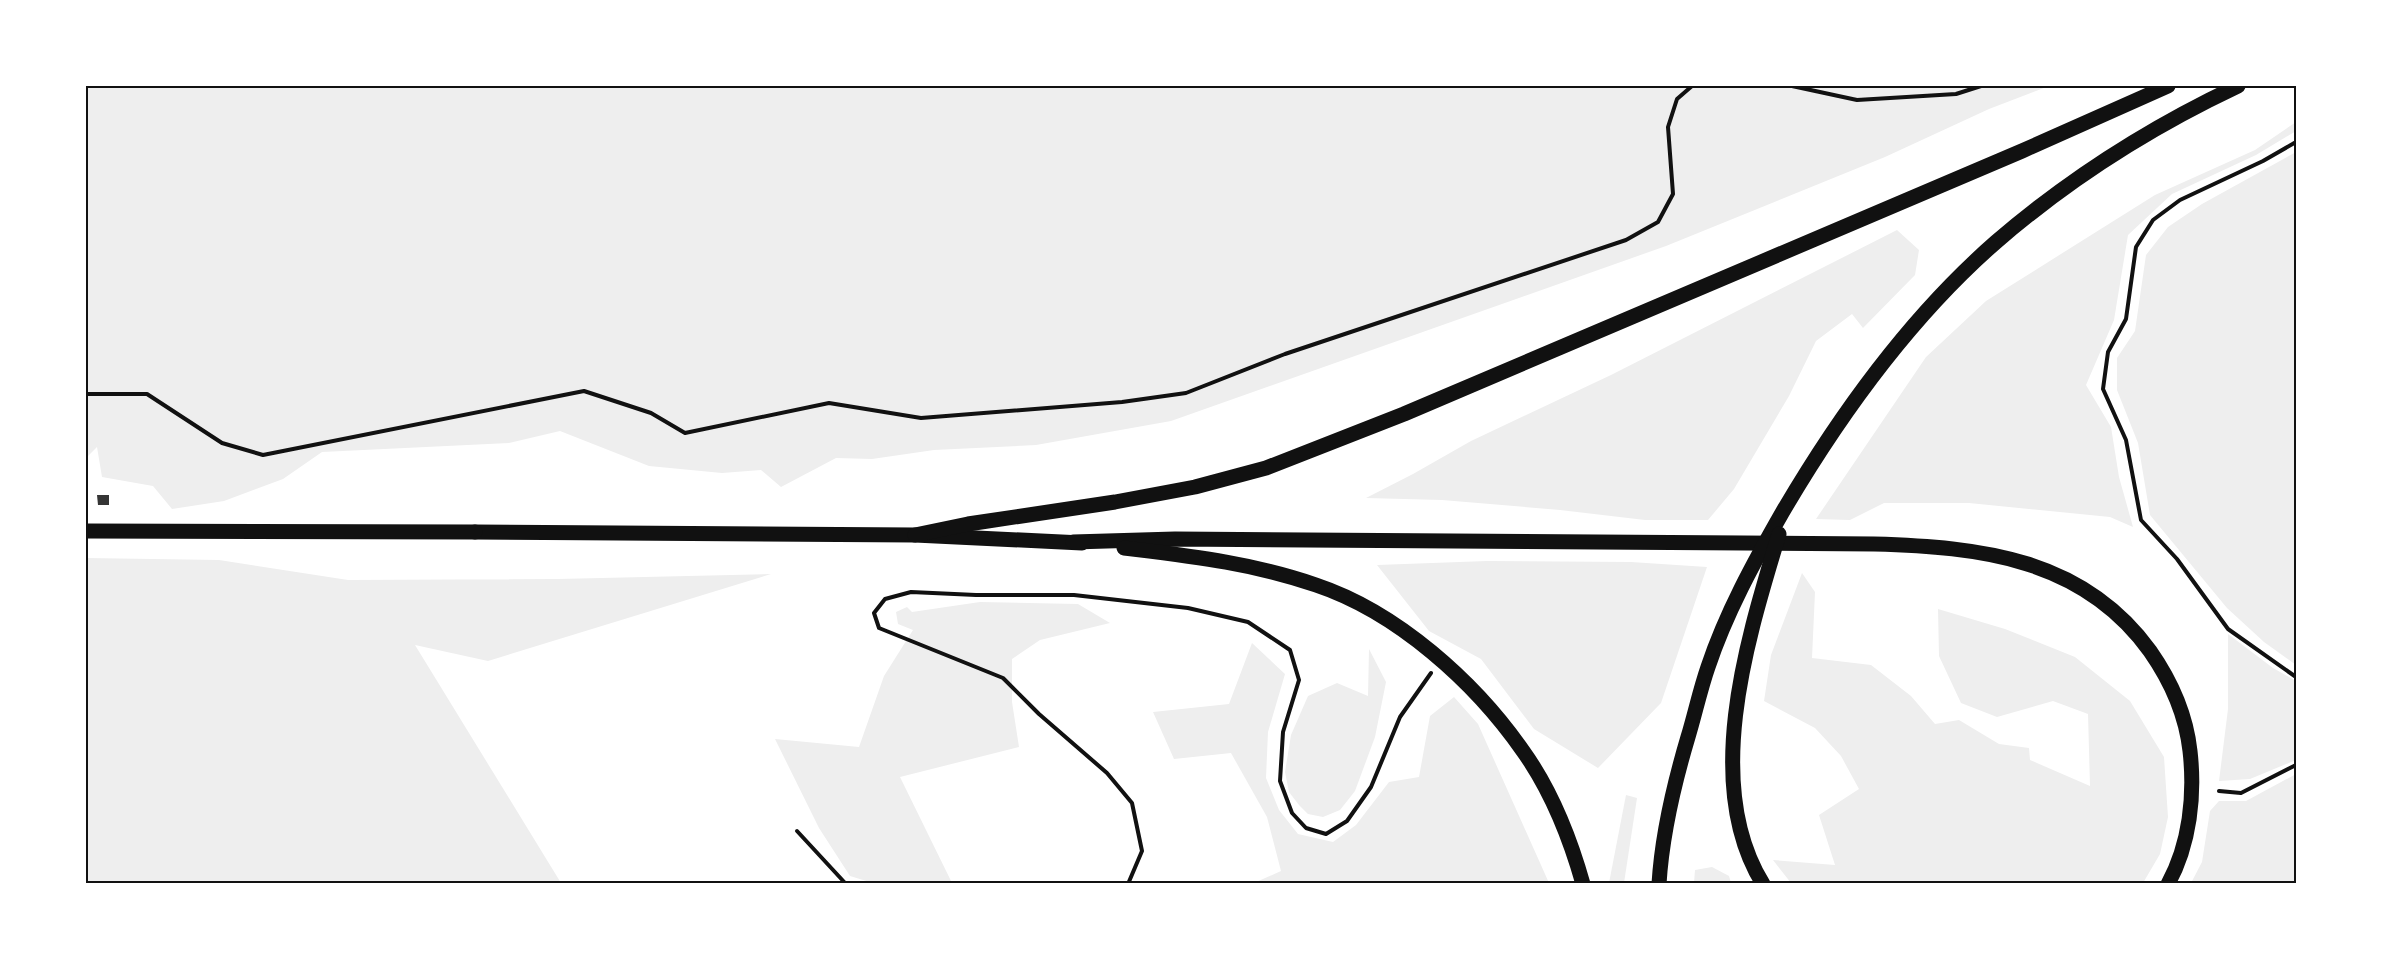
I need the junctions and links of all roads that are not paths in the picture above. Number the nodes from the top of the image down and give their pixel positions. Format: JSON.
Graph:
{"nodes":[{"id":1,"x":2168,"y":86,"type":"edge"},
{"id":2,"x":2238,"y":86,"type":"edge"},
{"id":3,"x":1787,"y":505,"type":"junction"},
{"id":4,"x":86,"y":531,"type":"edge"},
{"id":5,"x":915,"y":535,"type":"junction"},
{"id":6,"x":1073,"y":542,"type":"junction"},
{"id":7,"x":1583,"y":884,"type":"edge"},
{"id":8,"x":1659,"y":884,"type":"edge"},
{"id":9,"x":1763,"y":884,"type":"edge"},
{"id":10,"x":2168,"y":884,"type":"edge"}],
"edges":[{"from":1,"to":5,"type":"main road"},
{"from":2,"to":3,"type":"main road"},
{"from":3,"to":8,"type":"main road"},
{"from":3,"to":9,"type":"main road"},
{"from":4,"to":5,"type":"main road"},
{"from":5,"to":6,"type":"main road"},
{"from":6,"to":7,"type":"main road"},
{"from":6,"to":10,"type":"main road"}]}
